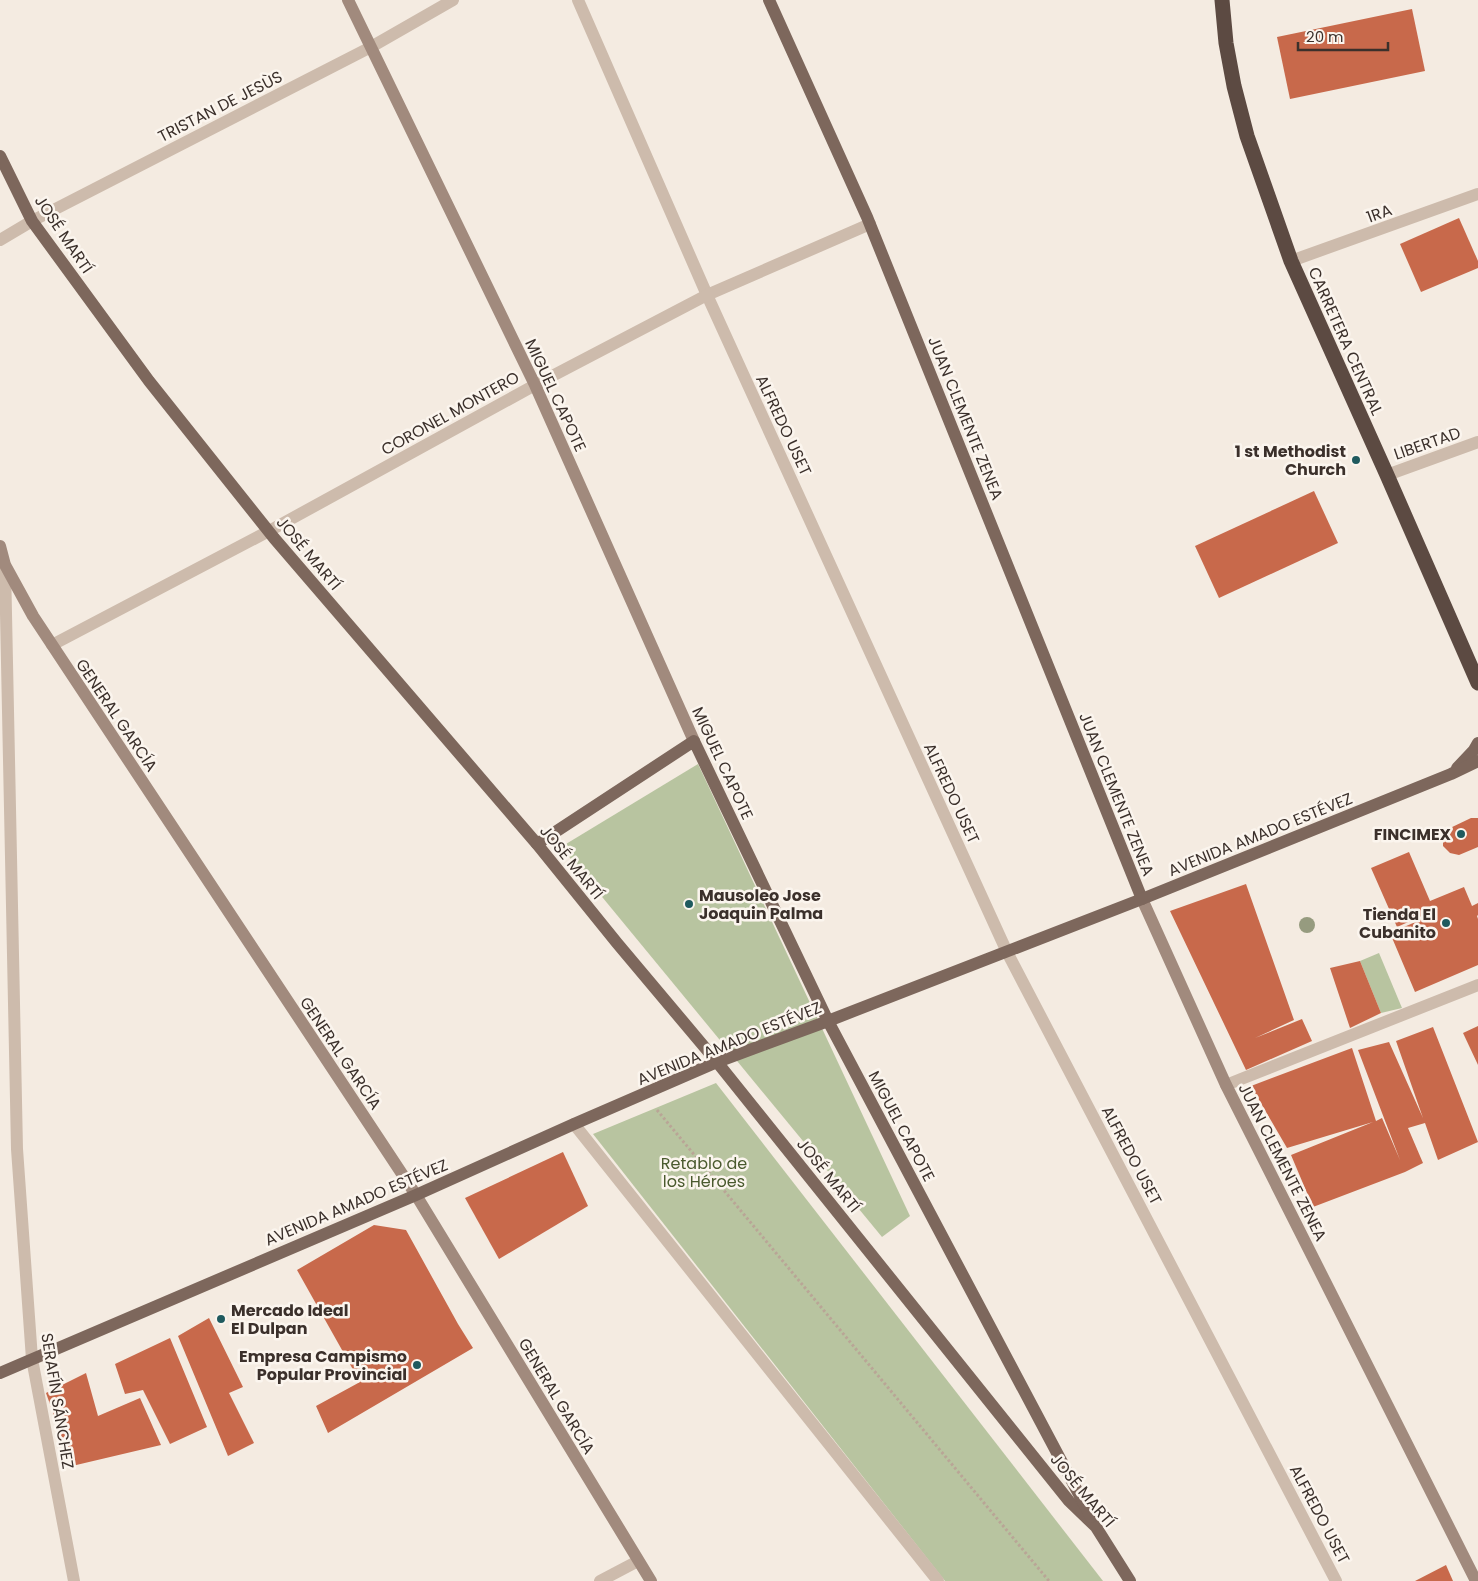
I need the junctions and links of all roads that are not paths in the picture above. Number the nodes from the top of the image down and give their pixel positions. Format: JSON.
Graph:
{"nodes":[{"id":1,"x":348,"y":0,"type":"edge"},
{"id":2,"x":453,"y":0,"type":"edge"},
{"id":3,"x":578,"y":0,"type":"edge"},
{"id":4,"x":769,"y":0,"type":"edge"},
{"id":5,"x":1222,"y":0,"type":"edge"},
{"id":6,"x":371,"y":47,"type":"junction"},
{"id":7,"x":0,"y":156,"type":"edge"},
{"id":8,"x":1478,"y":194,"type":"edge"},
{"id":9,"x":32,"y":221,"type":"junction"},
{"id":10,"x":870,"y":224,"type":"junction"},
{"id":11,"x":0,"y":240,"type":"edge"},
{"id":12,"x":1290,"y":261,"type":"junction"},
{"id":13,"x":707,"y":295,"type":"junction"},
{"id":14,"x":535,"y":385,"type":"junction"},
{"id":15,"x":1478,"y":442,"type":"edge"},
{"id":16,"x":1387,"y":474,"type":"junction"},
{"id":17,"x":269,"y":531,"type":"junction"},
{"id":18,"x":0,"y":546,"type":"edge"},
{"id":19,"x":5,"y":565,"type":"junction"},
{"id":20,"x":52,"y":645,"type":"junction"},
{"id":21,"x":1478,"y":683,"type":"edge"},
{"id":22,"x":694,"y":741,"type":"junction"},
{"id":23,"x":1478,"y":743,"type":"edge"},
{"id":24,"x":1478,"y":761,"type":"edge"},
{"id":25,"x":1451,"y":774,"type":"junction"},
{"id":26,"x":537,"y":844,"type":"junction"},
{"id":27,"x":1142,"y":899,"type":"junction"},
{"id":28,"x":1007,"y":952,"type":"junction"},
{"id":29,"x":1478,"y":985,"type":"edge"},
{"id":30,"x":828,"y":1021,"type":"junction"},
{"id":31,"x":717,"y":1062,"type":"junction"},
{"id":32,"x":1226,"y":1085,"type":"junction"},
{"id":33,"x":574,"y":1124,"type":"junction"},
{"id":34,"x":416,"y":1195,"type":"junction"},
{"id":35,"x":32,"y":1359,"type":"junction"},
{"id":36,"x":0,"y":1373,"type":"edge"},
{"id":37,"x":1096,"y":1527,"type":"junction"},
{"id":38,"x":638,"y":1561,"type":"junction"},
{"id":39,"x":74,"y":1581,"type":"edge"},
{"id":40,"x":600,"y":1581,"type":"edge"},
{"id":41,"x":651,"y":1581,"type":"edge"},
{"id":42,"x":938,"y":1581,"type":"edge"},
{"id":43,"x":1130,"y":1581,"type":"edge"},
{"id":44,"x":1336,"y":1581,"type":"edge"},
{"id":45,"x":1476,"y":1581,"type":"edge"}],
"edges":[{"from":1,"to":6,"type":"street","name":"MIGUEL CAPOTE"},
{"from":2,"to":6,"type":"street","name":"TRISTAN DE JESÙS"},
{"from":3,"to":13,"type":"street","name":"ALFREDO USET"},
{"from":4,"to":10,"type":"main road","name":"JUAN CLEMENTE ZENEA"},
{"from":5,"to":12,"type":"highway","name":"CARRETERA CENTRAL"},
{"from":6,"to":9,"type":"street","name":"TRISTAN DE JESÙS"},
{"from":6,"to":14,"type":"street","name":"MIGUEL CAPOTE"},
{"from":7,"to":9,"type":"main road","name":"JOSÉ MARTÍ"},
{"from":8,"to":12,"type":"street","name":"1RA"},
{"from":9,"to":11,"type":"street","name":"TRISTAN DE JESÙS"},
{"from":9,"to":17,"type":"main road","name":"JOSÉ MARTÍ"},
{"from":10,"to":13,"type":"street","name":"CORONEL MONTERO"},
{"from":10,"to":27,"type":"main road","name":"JUAN CLEMENTE ZENEA"},
{"from":12,"to":16,"type":"highway","name":"CARRETERA CENTRAL"},
{"from":13,"to":14,"type":"street","name":"CORONEL MONTERO"},
{"from":13,"to":28,"type":"street","name":"ALFREDO USET"},
{"from":14,"to":17,"type":"street","name":"CORONEL MONTERO"},
{"from":14,"to":22,"type":"street","name":"MIGUEL CAPOTE"},
{"from":15,"to":16,"type":"street","name":"LIBERTAD"},
{"from":16,"to":21,"type":"highway","name":"CARRETERA CENTRAL"},
{"from":17,"to":20,"type":"street","name":"CORONEL MONTERO"},
{"from":17,"to":26,"type":"main road","name":"JOSÉ MARTÍ"},
{"from":18,"to":19,"type":"street","name":"GENERAL GARCÍA"},
{"from":19,"to":20,"type":"street","name":"GENERAL GARCÍA"},
{"from":19,"to":35,"type":"street","name":"SERAFÍN SÁNCHEZ"},
{"from":20,"to":34,"type":"street","name":"GENERAL GARCÍA"},
{"from":22,"to":26,"type":"main road"},
{"from":22,"to":30,"type":"main road","name":"MIGUEL CAPOTE"},
{"from":23,"to":25,"type":"main road"},
{"from":24,"to":25,"type":"main road","name":"AVENIDA AMADO ESTÉVEZ"},
{"from":25,"to":27,"type":"main road","name":"AVENIDA AMADO ESTÉVEZ"},
{"from":26,"to":31,"type":"main road","name":"JOSÉ MARTÍ"},
{"from":27,"to":28,"type":"main road","name":"AVENIDA AMADO ESTÉVEZ"},
{"from":27,"to":32,"type":"street","name":"JUAN CLEMENTE ZENEA"},
{"from":28,"to":30,"type":"main road","name":"AVENIDA AMADO ESTÉVEZ"},
{"from":28,"to":44,"type":"street","name":"ALFREDO USET"},
{"from":29,"to":32,"type":"street"},
{"from":30,"to":31,"type":"main road","name":"AVENIDA AMADO ESTÉVEZ"},
{"from":30,"to":37,"type":"main road","name":"MIGUEL CAPOTE"},
{"from":31,"to":33,"type":"main road","name":"AVENIDA AMADO ESTÉVEZ"},
{"from":31,"to":37,"type":"main road","name":"JOSÉ MARTÍ"},
{"from":32,"to":45,"type":"street","name":"JUAN CLEMENTE ZENEA"},
{"from":33,"to":34,"type":"main road","name":"AVENIDA AMADO ESTÉVEZ"},
{"from":33,"to":42,"type":"street"},
{"from":34,"to":35,"type":"main road","name":"AVENIDA AMADO ESTÉVEZ"},
{"from":34,"to":38,"type":"street","name":"GENERAL GARCÍA"},
{"from":35,"to":36,"type":"main road","name":"AVENIDA AMADO ESTÉVEZ"},
{"from":35,"to":39,"type":"street","name":"SERAFÍN SÁNCHEZ"},
{"from":37,"to":43,"type":"main road","name":"JOSÉ MARTÍ"},
{"from":38,"to":40,"type":"street"},
{"from":38,"to":41,"type":"street","name":"GENERAL GARCÍA"}]}
